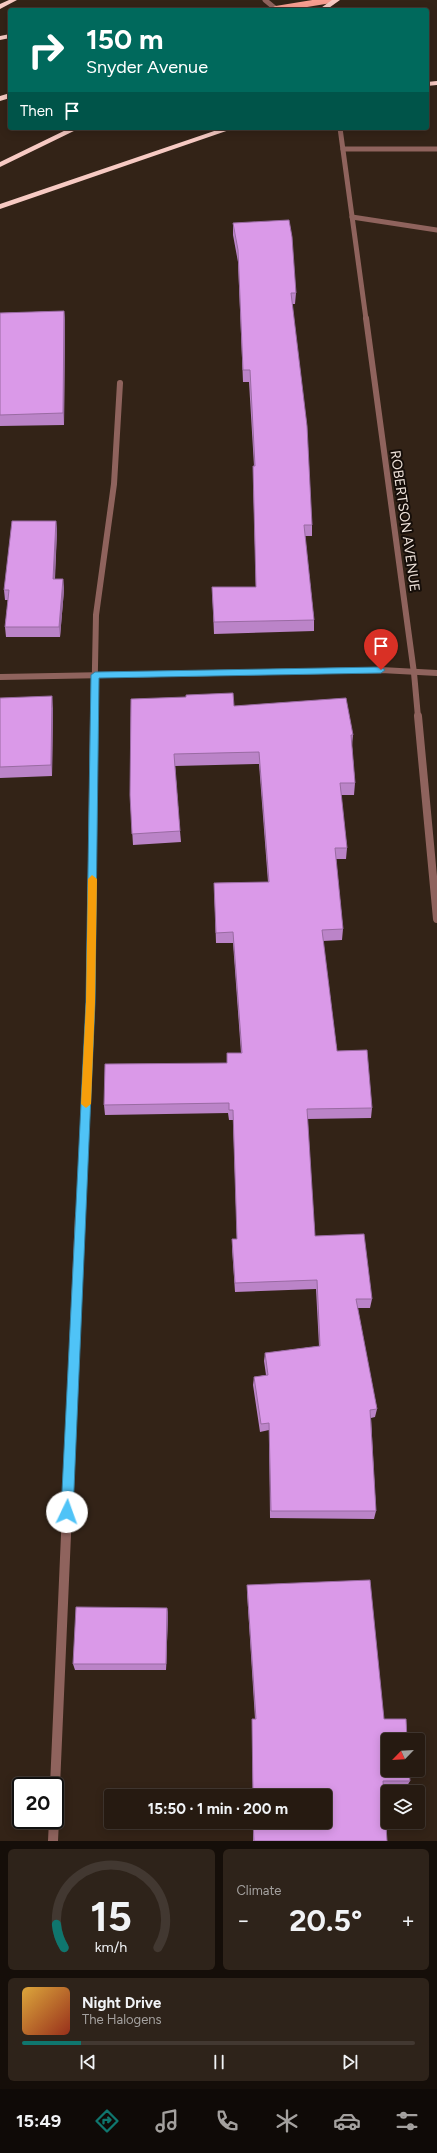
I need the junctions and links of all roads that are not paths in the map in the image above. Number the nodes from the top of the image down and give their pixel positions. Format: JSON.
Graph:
{"nodes":[{"id":1,"x":14,"y":0,"type":"edge"},
{"id":2,"x":265,"y":0,"type":"edge"},
{"id":3,"x":331,"y":0,"type":"edge"},
{"id":4,"x":337,"y":0,"type":"edge"},
{"id":5,"x":0,"y":7,"type":"edge"},
{"id":6,"x":273,"y":8,"type":"edge"},
{"id":7,"x":286,"y":8,"type":"edge"},
{"id":8,"x":324,"y":8,"type":"edge"},
{"id":9,"x":72,"y":130,"type":"edge"},
{"id":10,"x":224,"y":130,"type":"edge"},
{"id":11,"x":340,"y":130,"type":"edge"},
{"id":12,"x":343,"y":148,"type":"junction"},
{"id":13,"x":437,"y":150,"type":"edge"},
{"id":14,"x":0,"y":165,"type":"edge"},
{"id":15,"x":0,"y":207,"type":"edge"},
{"id":16,"x":352,"y":217,"type":"junction"},
{"id":17,"x":437,"y":230,"type":"edge"},
{"id":18,"x":120,"y":383,"type":"dead end"},
{"id":19,"x":414,"y":673,"type":"junction"},
{"id":20,"x":437,"y":673,"type":"edge"},
{"id":21,"x":95,"y":675,"type":"junction"},
{"id":22,"x":0,"y":677,"type":"edge"},
{"id":23,"x":437,"y":919,"type":"edge"},
{"id":24,"x":55,"y":1777,"type":"edge"},
{"id":25,"x":54,"y":1829,"type":"edge"},
{"id":26,"x":53,"y":1841,"type":"edge"}],
"edges":[{"from":1,"to":5,"type":"highway"},
{"from":2,"to":6,"type":"street"},
{"from":3,"to":7,"type":"main road"},
{"from":4,"to":8,"type":"highway"},
{"from":9,"to":14,"type":"highway"},
{"from":10,"to":15,"type":"highway"},
{"from":11,"to":12,"type":"street","name":"ROBERTSON AVENUE"},
{"from":12,"to":13,"type":"street"},
{"from":12,"to":16,"type":"street","name":"ROBERTSON AVENUE"},
{"from":16,"to":17,"type":"street"},
{"from":16,"to":19,"type":"street","name":"ROBERTSON AVENUE"},
{"from":18,"to":21,"type":"street"},
{"from":19,"to":20,"type":"street"},
{"from":19,"to":21,"type":"street"},
{"from":19,"to":23,"type":"street","name":"ROBERTSON AVENUE"},
{"from":21,"to":22,"type":"street"},
{"from":21,"to":24,"type":"street"},
{"from":25,"to":26,"type":"street"}]}
